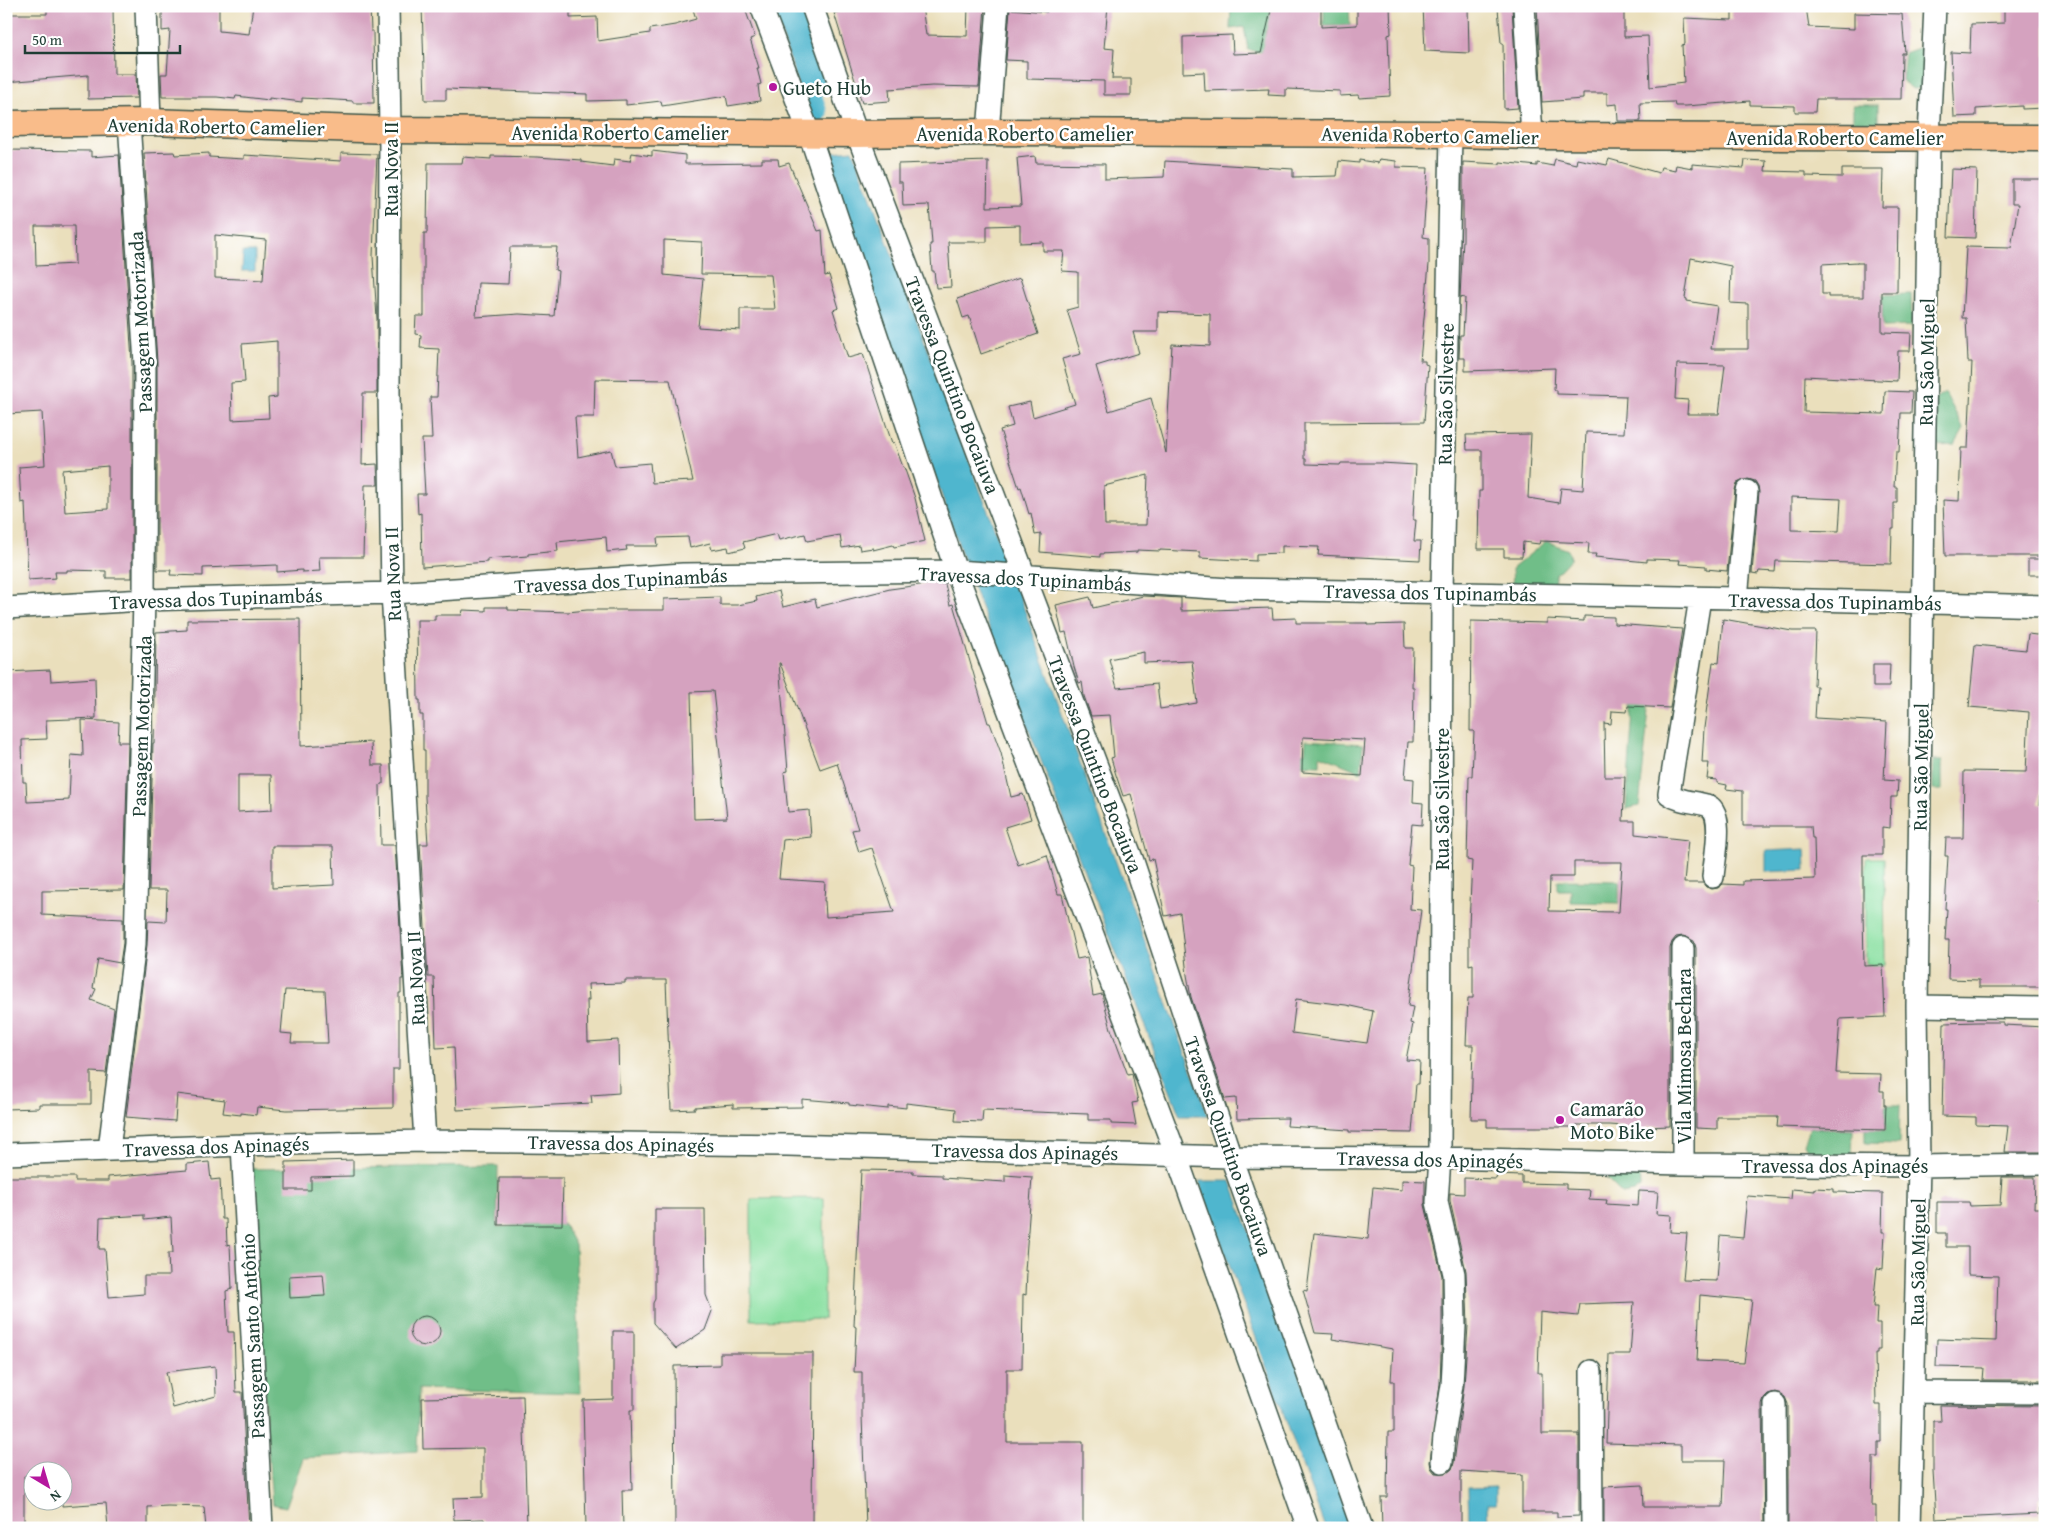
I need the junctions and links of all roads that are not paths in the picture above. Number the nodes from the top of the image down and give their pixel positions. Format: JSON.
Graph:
{"nodes":[{"id":1,"x":146,"y":6,"type":"edge"},
{"id":2,"x":388,"y":6,"type":"edge"},
{"id":3,"x":761,"y":6,"type":"edge"},
{"id":4,"x":812,"y":6,"type":"edge"},
{"id":5,"x":998,"y":6,"type":"edge"},
{"id":6,"x":1524,"y":6,"type":"edge"},
{"id":7,"x":1935,"y":6,"type":"edge"},
{"id":8,"x":140,"y":122,"type":"junction"},
{"id":9,"x":6,"y":124,"type":"edge"},
{"id":10,"x":390,"y":130,"type":"junction"},
{"id":11,"x":988,"y":132,"type":"junction"},
{"id":12,"x":809,"y":133,"type":"junction"},
{"id":13,"x":857,"y":134,"type":"junction"},
{"id":14,"x":1451,"y":134,"type":"junction"},
{"id":15,"x":1532,"y":136,"type":"junction"},
{"id":16,"x":1929,"y":138,"type":"junction"},
{"id":17,"x":2045,"y":138,"type":"edge"},
{"id":18,"x":1747,"y":491,"type":"dead end"},
{"id":19,"x":956,"y":571,"type":"junction"},
{"id":20,"x":1025,"y":575,"type":"junction"},
{"id":21,"x":1442,"y":592,"type":"junction"},
{"id":22,"x":392,"y":593,"type":"junction"},
{"id":23,"x":1700,"y":598,"type":"junction"},
{"id":24,"x":1737,"y":598,"type":"junction"},
{"id":25,"x":144,"y":600,"type":"junction"},
{"id":26,"x":1923,"y":603,"type":"junction"},
{"id":27,"x":2045,"y":606,"type":"edge"},
{"id":28,"x":6,"y":608,"type":"edge"},
{"id":29,"x":1713,"y":877,"type":"dead end"},
{"id":30,"x":1683,"y":948,"type":"dead end"},
{"id":31,"x":1917,"y":1006,"type":"junction"},
{"id":32,"x":2045,"y":1008,"type":"edge"},
{"id":33,"x":425,"y":1141,"type":"junction"},
{"id":34,"x":242,"y":1145,"type":"junction"},
{"id":35,"x":109,"y":1149,"type":"junction"},
{"id":36,"x":6,"y":1154,"type":"edge"},
{"id":37,"x":1176,"y":1155,"type":"junction"},
{"id":38,"x":1231,"y":1158,"type":"junction"},
{"id":39,"x":1440,"y":1158,"type":"junction"},
{"id":40,"x":1683,"y":1164,"type":"junction"},
{"id":41,"x":2045,"y":1164,"type":"edge"},
{"id":42,"x":1919,"y":1166,"type":"junction"},
{"id":43,"x":1591,"y":1371,"type":"dead end"},
{"id":44,"x":1914,"y":1392,"type":"junction"},
{"id":45,"x":2045,"y":1393,"type":"edge"},
{"id":46,"x":1775,"y":1404,"type":"dead end"},
{"id":47,"x":1442,"y":1462,"type":"dead end"},
{"id":48,"x":262,"y":1528,"type":"edge"},
{"id":49,"x":1308,"y":1528,"type":"edge"},
{"id":50,"x":1362,"y":1528,"type":"edge"},
{"id":51,"x":1592,"y":1528,"type":"edge"},
{"id":52,"x":1776,"y":1528,"type":"edge"},
{"id":53,"x":1910,"y":1528,"type":"edge"}],
"edges":[{"from":1,"to":8,"type":"street","name":"Passagem Motorizada"},
{"from":2,"to":10,"type":"street","name":"Rua Nova II"},
{"from":3,"to":12,"type":"street"},
{"from":4,"to":13,"type":"street","name":"Travessa Quintino Bocaiuva"},
{"from":5,"to":11,"type":"street"},
{"from":6,"to":15,"type":"street"},
{"from":7,"to":16,"type":"street","name":"Rua São Miguel"},
{"from":8,"to":9,"type":"main road","name":"Avenida Roberto Camelier"},
{"from":8,"to":10,"type":"main road","name":"Avenida Roberto Camelier"},
{"from":8,"to":25,"type":"street","name":"Passagem Motorizada"},
{"from":10,"to":12,"type":"main road","name":"Avenida Roberto Camelier"},
{"from":10,"to":22,"type":"street","name":"Rua Nova II"},
{"from":11,"to":13,"type":"main road","name":"Avenida Roberto Camelier"},
{"from":11,"to":14,"type":"main road","name":"Avenida Roberto Camelier"},
{"from":12,"to":13,"type":"main road","name":"Avenida Roberto Camelier"},
{"from":12,"to":19,"type":"street"},
{"from":13,"to":20,"type":"street","name":"Travessa Quintino Bocaiuva"},
{"from":14,"to":15,"type":"main road","name":"Avenida Roberto Camelier"},
{"from":14,"to":21,"type":"street","name":"Rua São Silvestre"},
{"from":15,"to":16,"type":"main road","name":"Avenida Roberto Camelier"},
{"from":16,"to":17,"type":"main road","name":"Avenida Roberto Camelier"},
{"from":16,"to":26,"type":"street","name":"Rua São Miguel"},
{"from":18,"to":24,"type":"street"},
{"from":19,"to":20,"type":"street","name":"Travessa dos Tupinambás"},
{"from":19,"to":22,"type":"street","name":"Travessa dos Tupinambás"},
{"from":19,"to":37,"type":"street"},
{"from":20,"to":21,"type":"street","name":"Travessa dos Tupinambás"},
{"from":20,"to":38,"type":"street","name":"Travessa Quintino Bocaiuva"},
{"from":21,"to":23,"type":"street","name":"Travessa dos Tupinambás"},
{"from":21,"to":39,"type":"street","name":"Rua São Silvestre"},
{"from":22,"to":25,"type":"street","name":"Travessa dos Tupinambás"},
{"from":22,"to":33,"type":"street","name":"Rua Nova II"},
{"from":23,"to":24,"type":"street","name":"Travessa dos Tupinambás"},
{"from":23,"to":29,"type":"street"},
{"from":24,"to":26,"type":"street","name":"Travessa dos Tupinambás"},
{"from":25,"to":28,"type":"street","name":"Travessa dos Tupinambás"},
{"from":25,"to":35,"type":"street","name":"Passagem Motorizada"},
{"from":26,"to":27,"type":"street","name":"Travessa dos Tupinambás"},
{"from":26,"to":31,"type":"street","name":"Rua São Miguel"},
{"from":30,"to":40,"type":"street","name":"Vila Mimosa Bechara"},
{"from":31,"to":32,"type":"street"},
{"from":31,"to":42,"type":"street","name":"Rua São Miguel"},
{"from":33,"to":34,"type":"street","name":"Travessa dos Apinagés"},
{"from":33,"to":37,"type":"street","name":"Travessa dos Apinagés"},
{"from":34,"to":35,"type":"street","name":"Travessa dos Apinagés"},
{"from":34,"to":48,"type":"street","name":"Passagem Santo Antônio"},
{"from":35,"to":36,"type":"street","name":"Travessa dos Apinagés"},
{"from":37,"to":38,"type":"street","name":"Travessa dos Apinagés"},
{"from":37,"to":49,"type":"street"},
{"from":38,"to":39,"type":"street","name":"Travessa dos Apinagés"},
{"from":38,"to":50,"type":"street","name":"Travessa Quintino Bocaiuva"},
{"from":39,"to":40,"type":"street","name":"Travessa dos Apinagés"},
{"from":39,"to":47,"type":"street","name":"Rua São Silvestre"},
{"from":40,"to":42,"type":"street","name":"Travessa dos Apinagés"},
{"from":41,"to":42,"type":"street","name":"Travessa dos Apinagés"},
{"from":42,"to":44,"type":"street","name":"Rua São Miguel"},
{"from":43,"to":51,"type":"street"},
{"from":44,"to":45,"type":"street"},
{"from":44,"to":53,"type":"street","name":"Rua São Miguel"},
{"from":46,"to":52,"type":"street"}]}
